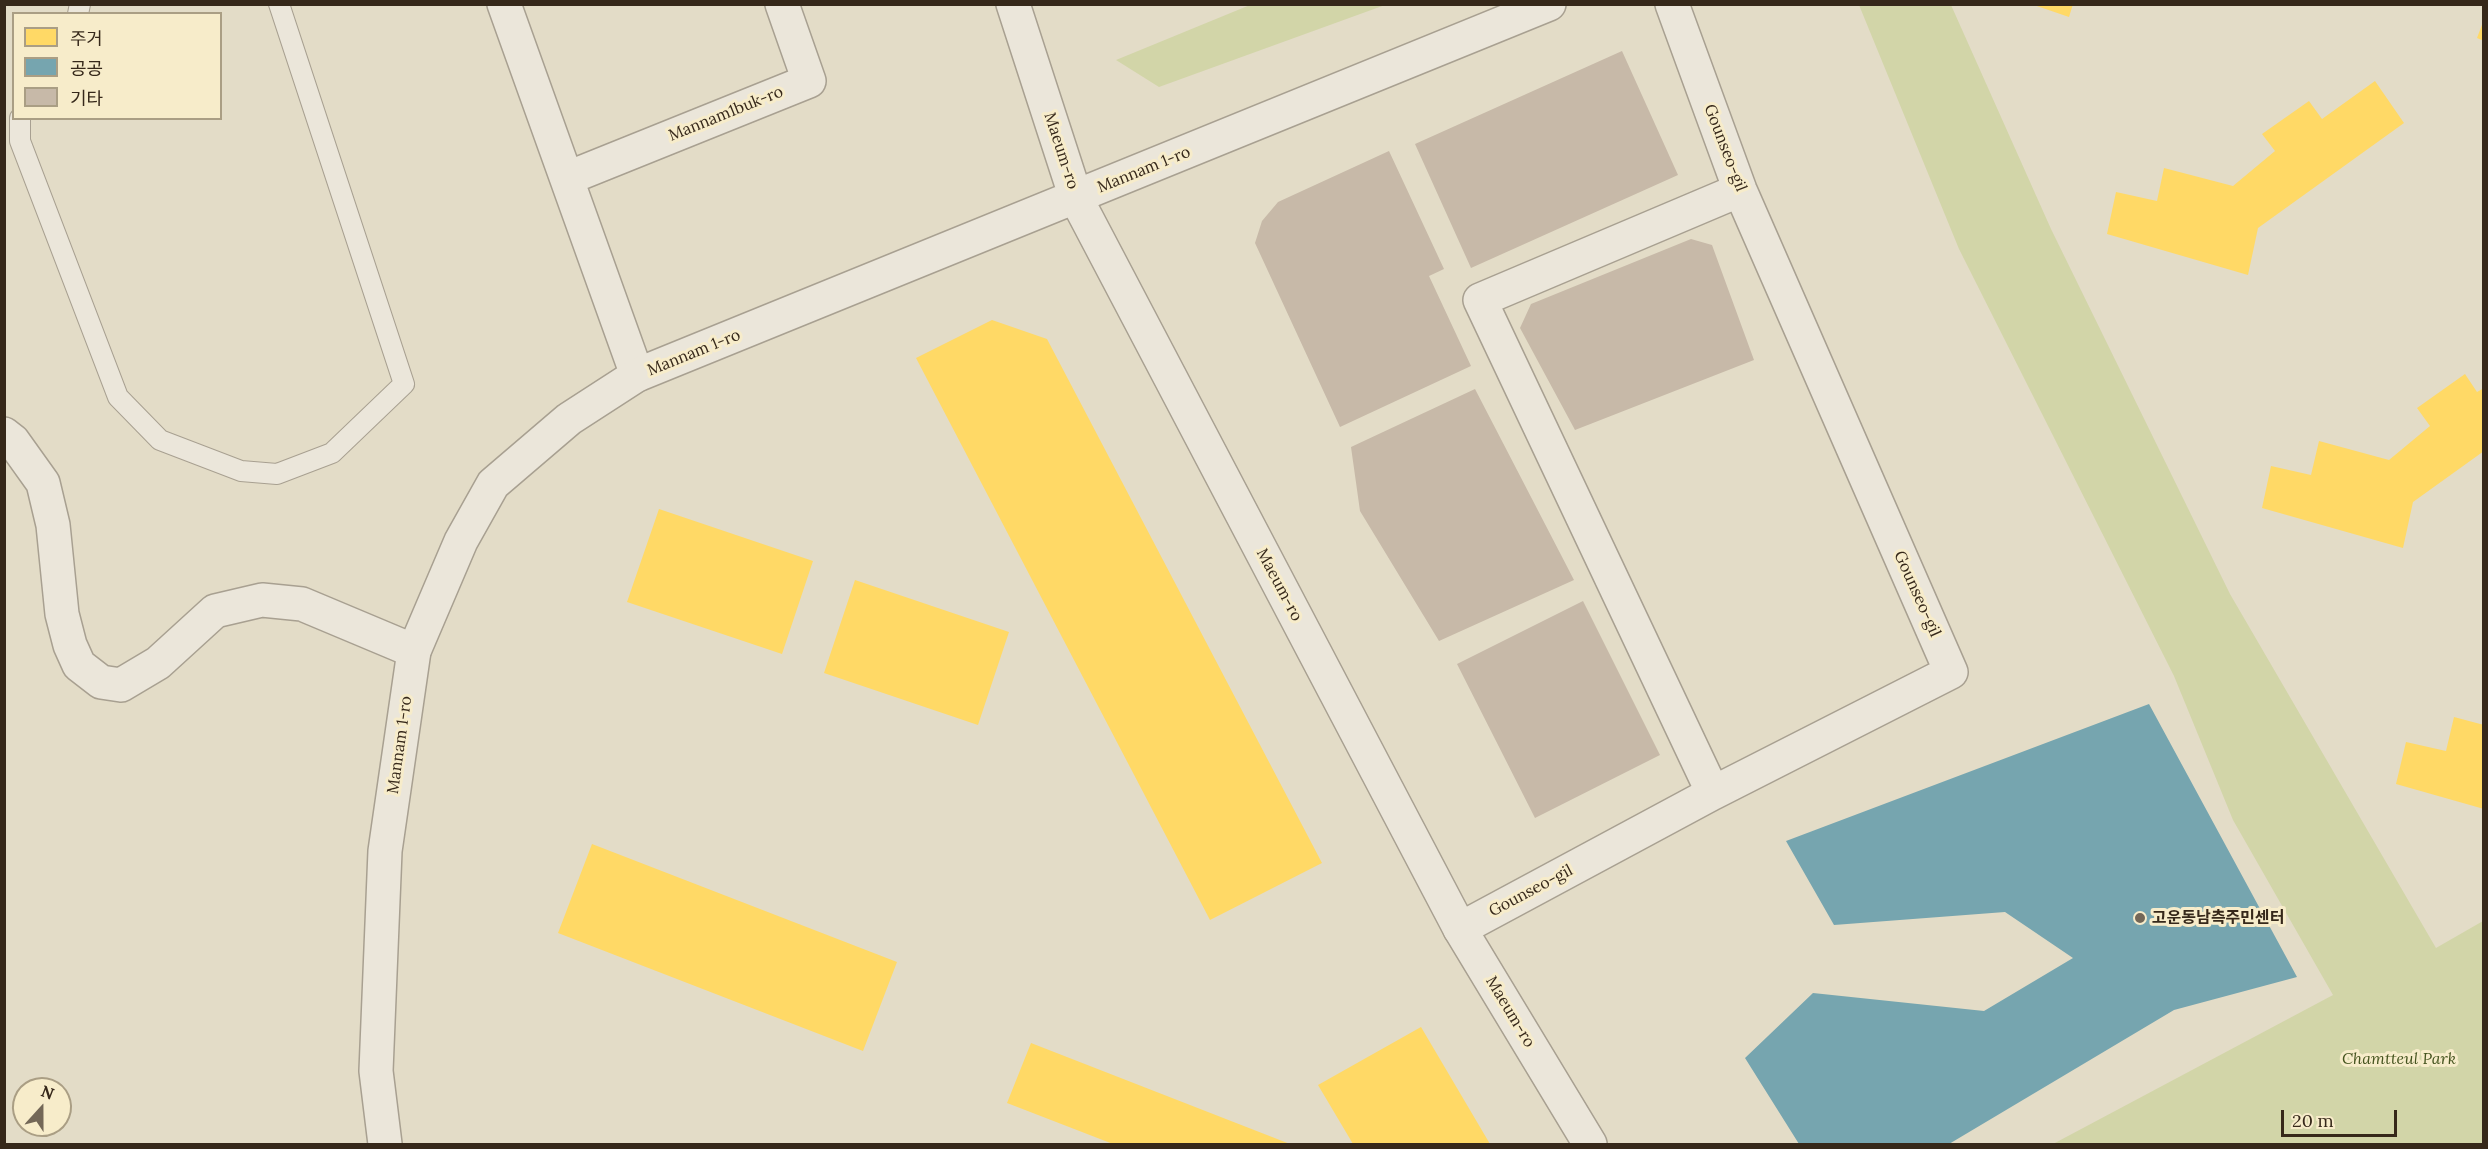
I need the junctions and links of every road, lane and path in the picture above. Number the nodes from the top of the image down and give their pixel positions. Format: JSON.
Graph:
{"nodes":[{"id":1,"x":279,"y":4,"type":"edge"},
{"id":2,"x":504,"y":4,"type":"edge"},
{"id":3,"x":783,"y":4,"type":"edge"},
{"id":4,"x":1013,"y":4,"type":"edge"},
{"id":5,"x":1549,"y":4,"type":"edge"},
{"id":6,"x":1672,"y":4,"type":"edge"},
{"id":7,"x":20,"y":120,"type":"edge"},
{"id":8,"x":568,"y":178,"type":"junction"},
{"id":9,"x":1740,"y":190,"type":"junction"},
{"id":10,"x":1077,"y":198,"type":"junction"},
{"id":11,"x":637,"y":375,"type":"junction"},
{"id":12,"x":4,"y":434,"type":"edge"},
{"id":13,"x":414,"y":651,"type":"junction"},
{"id":14,"x":1713,"y":794,"type":"junction"},
{"id":15,"x":1460,"y":929,"type":"junction"},
{"id":16,"x":385,"y":1144,"type":"edge"},
{"id":17,"x":1590,"y":1144,"type":"edge"}],
"edges":[{"from":1,"to":7,"type":"lane"},
{"from":2,"to":8,"type":"street"},
{"from":3,"to":8,"type":"street","name":"Mannam1buk-ro"},
{"from":4,"to":10,"type":"street","name":"Maeum-ro"},
{"from":5,"to":10,"type":"street","name":"Mannam 1-ro"},
{"from":6,"to":9,"type":"street","name":"Gounseo-gil"},
{"from":8,"to":11,"type":"street"},
{"from":9,"to":14,"type":"street","name":"Gounseo-gil"},
{"from":9,"to":14,"type":"street"},
{"from":10,"to":11,"type":"street","name":"Mannam 1-ro"},
{"from":10,"to":15,"type":"street","name":"Maeum-ro"},
{"from":11,"to":13,"type":"street","name":"Mannam 1-ro"},
{"from":12,"to":13,"type":"street"},
{"from":13,"to":16,"type":"street","name":"Mannam 1-ro"},
{"from":14,"to":15,"type":"street","name":"Gounseo-gil"},
{"from":15,"to":17,"type":"street","name":"Maeum-ro"}]}
